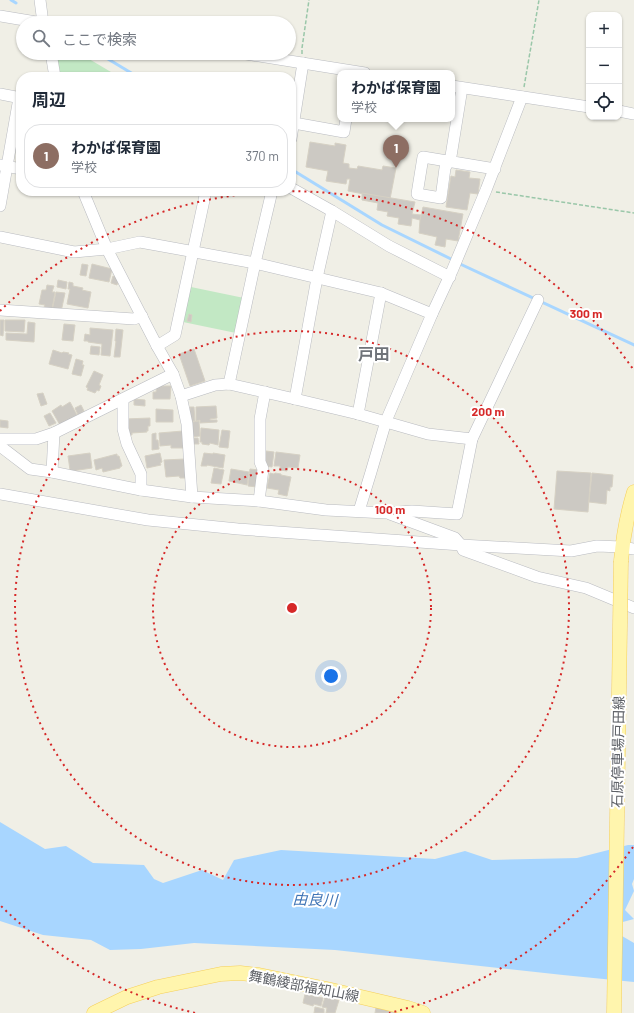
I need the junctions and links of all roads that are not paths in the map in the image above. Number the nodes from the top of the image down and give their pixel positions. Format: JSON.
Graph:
{"nodes":[{"id":1,"x":40,"y":0,"type":"edge"},
{"id":2,"x":0,"y":16,"type":"edge"},
{"id":3,"x":42,"y":16,"type":"edge"},
{"id":4,"x":16,"y":19,"type":"edge"},
{"id":5,"x":52,"y":60,"type":"edge"},
{"id":6,"x":284,"y":60,"type":"edge"},
{"id":7,"x":303,"y":63,"type":"junction"},
{"id":8,"x":342,"y":70,"type":"edge"},
{"id":9,"x":54,"y":72,"type":"edge"},
{"id":10,"x":457,"y":87,"type":"edge"},
{"id":11,"x":0,"y":94,"type":"edge"},
{"id":12,"x":16,"y":97,"type":"edge"},
{"id":13,"x":522,"y":97,"type":"junction"},
{"id":14,"x":455,"y":105,"type":"edge"},
{"id":15,"x":586,"y":107,"type":"edge"},
{"id":16,"x":296,"y":110,"type":"edge"},
{"id":17,"x":622,"y":112,"type":"edge"},
{"id":18,"x":16,"y":114,"type":"edge"},
{"id":19,"x":634,"y":114,"type":"edge"},
{"id":20,"x":346,"y":122,"type":"edge"},
{"id":21,"x":453,"y":122,"type":"edge"},
{"id":22,"x":296,"y":123,"type":"edge"},
{"id":23,"x":3,"y":166,"type":"edge"},
{"id":24,"x":496,"y":166,"type":"junction"},
{"id":25,"x":16,"y":167,"type":"edge"},
{"id":26,"x":296,"y":191,"type":"edge"},
{"id":27,"x":85,"y":196,"type":"edge"},
{"id":28,"x":205,"y":196,"type":"edge"},
{"id":29,"x":271,"y":196,"type":"edge"},
{"id":30,"x":0,"y":206,"type":"edge"},
{"id":31,"x":332,"y":211,"type":"junction"},
{"id":32,"x":0,"y":237,"type":"edge"},
{"id":33,"x":107,"y":249,"type":"junction"},
{"id":34,"x":194,"y":252,"type":"junction"},
{"id":35,"x":255,"y":262,"type":"junction"},
{"id":36,"x":451,"y":274,"type":"junction"},
{"id":37,"x":318,"y":278,"type":"junction"},
{"id":38,"x":381,"y":293,"type":"junction"},
{"id":39,"x":538,"y":300,"type":"dead end"},
{"id":40,"x":0,"y":310,"type":"edge"},
{"id":41,"x":432,"y":314,"type":"junction"},
{"id":42,"x":142,"y":316,"type":"junction"},
{"id":43,"x":156,"y":346,"type":"junction"},
{"id":44,"x":173,"y":374,"type":"junction"},
{"id":45,"x":229,"y":384,"type":"junction"},
{"id":46,"x":265,"y":392,"type":"junction"},
{"id":47,"x":181,"y":396,"type":"junction"},
{"id":48,"x":123,"y":399,"type":"junction"},
{"id":49,"x":295,"y":399,"type":"junction"},
{"id":50,"x":358,"y":414,"type":"junction"},
{"id":51,"x":386,"y":421,"type":"junction"},
{"id":52,"x":54,"y":433,"type":"junction"},
{"id":53,"x":0,"y":439,"type":"edge"},
{"id":54,"x":472,"y":439,"type":"junction"},
{"id":55,"x":0,"y":446,"type":"edge"},
{"id":56,"x":52,"y":472,"type":"junction"},
{"id":57,"x":141,"y":490,"type":"junction"},
{"id":58,"x":634,"y":492,"type":"edge"},
{"id":59,"x":0,"y":494,"type":"edge"},
{"id":60,"x":192,"y":496,"type":"junction"},
{"id":61,"x":259,"y":501,"type":"junction"},
{"id":62,"x":359,"y":511,"type":"junction"},
{"id":63,"x":386,"y":513,"type":"junction"},
{"id":64,"x":460,"y":545,"type":"junction"},
{"id":65,"x":626,"y":553,"type":"edge"},
{"id":66,"x":634,"y":608,"type":"edge"},
{"id":67,"x":94,"y":1013,"type":"edge"},
{"id":68,"x":423,"y":1013,"type":"edge"},
{"id":69,"x":614,"y":1013,"type":"edge"}],
"edges":[{"from":1,"to":3,"type":"street"},
{"from":2,"to":4,"type":"street"},
{"from":5,"to":9,"type":"street"},
{"from":6,"to":7,"type":"street"},
{"from":7,"to":8,"type":"street"},
{"from":7,"to":16,"type":"street"},
{"from":10,"to":13,"type":"street"},
{"from":10,"to":14,"type":"street"},
{"from":11,"to":12,"type":"street"},
{"from":13,"to":15,"type":"street"},
{"from":13,"to":24,"type":"street"},
{"from":17,"to":19,"type":"street"},
{"from":18,"to":23,"type":"street"},
{"from":20,"to":22,"type":"street"},
{"from":21,"to":24,"type":"street"},
{"from":23,"to":25,"type":"street"},
{"from":23,"to":30,"type":"street"},
{"from":24,"to":36,"type":"street"},
{"from":26,"to":31,"type":"street"},
{"from":27,"to":33,"type":"street"},
{"from":28,"to":34,"type":"street"},
{"from":29,"to":35,"type":"street"},
{"from":31,"to":36,"type":"street"},
{"from":31,"to":37,"type":"street"},
{"from":32,"to":33,"type":"street"},
{"from":33,"to":34,"type":"street"},
{"from":33,"to":42,"type":"street"},
{"from":34,"to":35,"type":"street"},
{"from":34,"to":43,"type":"street"},
{"from":35,"to":37,"type":"street"},
{"from":35,"to":45,"type":"street"},
{"from":36,"to":41,"type":"street"},
{"from":37,"to":38,"type":"street"},
{"from":37,"to":49,"type":"street"},
{"from":38,"to":41,"type":"street"},
{"from":38,"to":50,"type":"street"},
{"from":39,"to":54,"type":"street"},
{"from":40,"to":42,"type":"street"},
{"from":41,"to":51,"type":"street"},
{"from":42,"to":43,"type":"street"},
{"from":43,"to":44,"type":"street"},
{"from":44,"to":47,"type":"street"},
{"from":44,"to":48,"type":"street"},
{"from":45,"to":46,"type":"street"},
{"from":45,"to":47,"type":"street"},
{"from":46,"to":49,"type":"street"},
{"from":46,"to":61,"type":"street"},
{"from":47,"to":60,"type":"street"},
{"from":48,"to":52,"type":"street"},
{"from":48,"to":57,"type":"street"},
{"from":49,"to":50,"type":"street"},
{"from":50,"to":51,"type":"street"},
{"from":51,"to":54,"type":"street"},
{"from":51,"to":62,"type":"street"},
{"from":52,"to":53,"type":"street"},
{"from":52,"to":56,"type":"street"},
{"from":54,"to":63,"type":"street"},
{"from":55,"to":56,"type":"street"},
{"from":56,"to":57,"type":"street"},
{"from":57,"to":60,"type":"street"},
{"from":58,"to":65,"type":"main road","name":"石原停車場戸田線"},
{"from":59,"to":64,"type":"street"},
{"from":60,"to":61,"type":"street"},
{"from":61,"to":62,"type":"street"},
{"from":62,"to":63,"type":"street"},
{"from":63,"to":64,"type":"street"},
{"from":64,"to":65,"type":"street"},
{"from":64,"to":66,"type":"street"},
{"from":65,"to":69,"type":"main road","name":"石原停車場戸田線","bridge":true},
{"from":67,"to":68,"type":"main road","name":"舞鶴綾部福知山線"}]}
